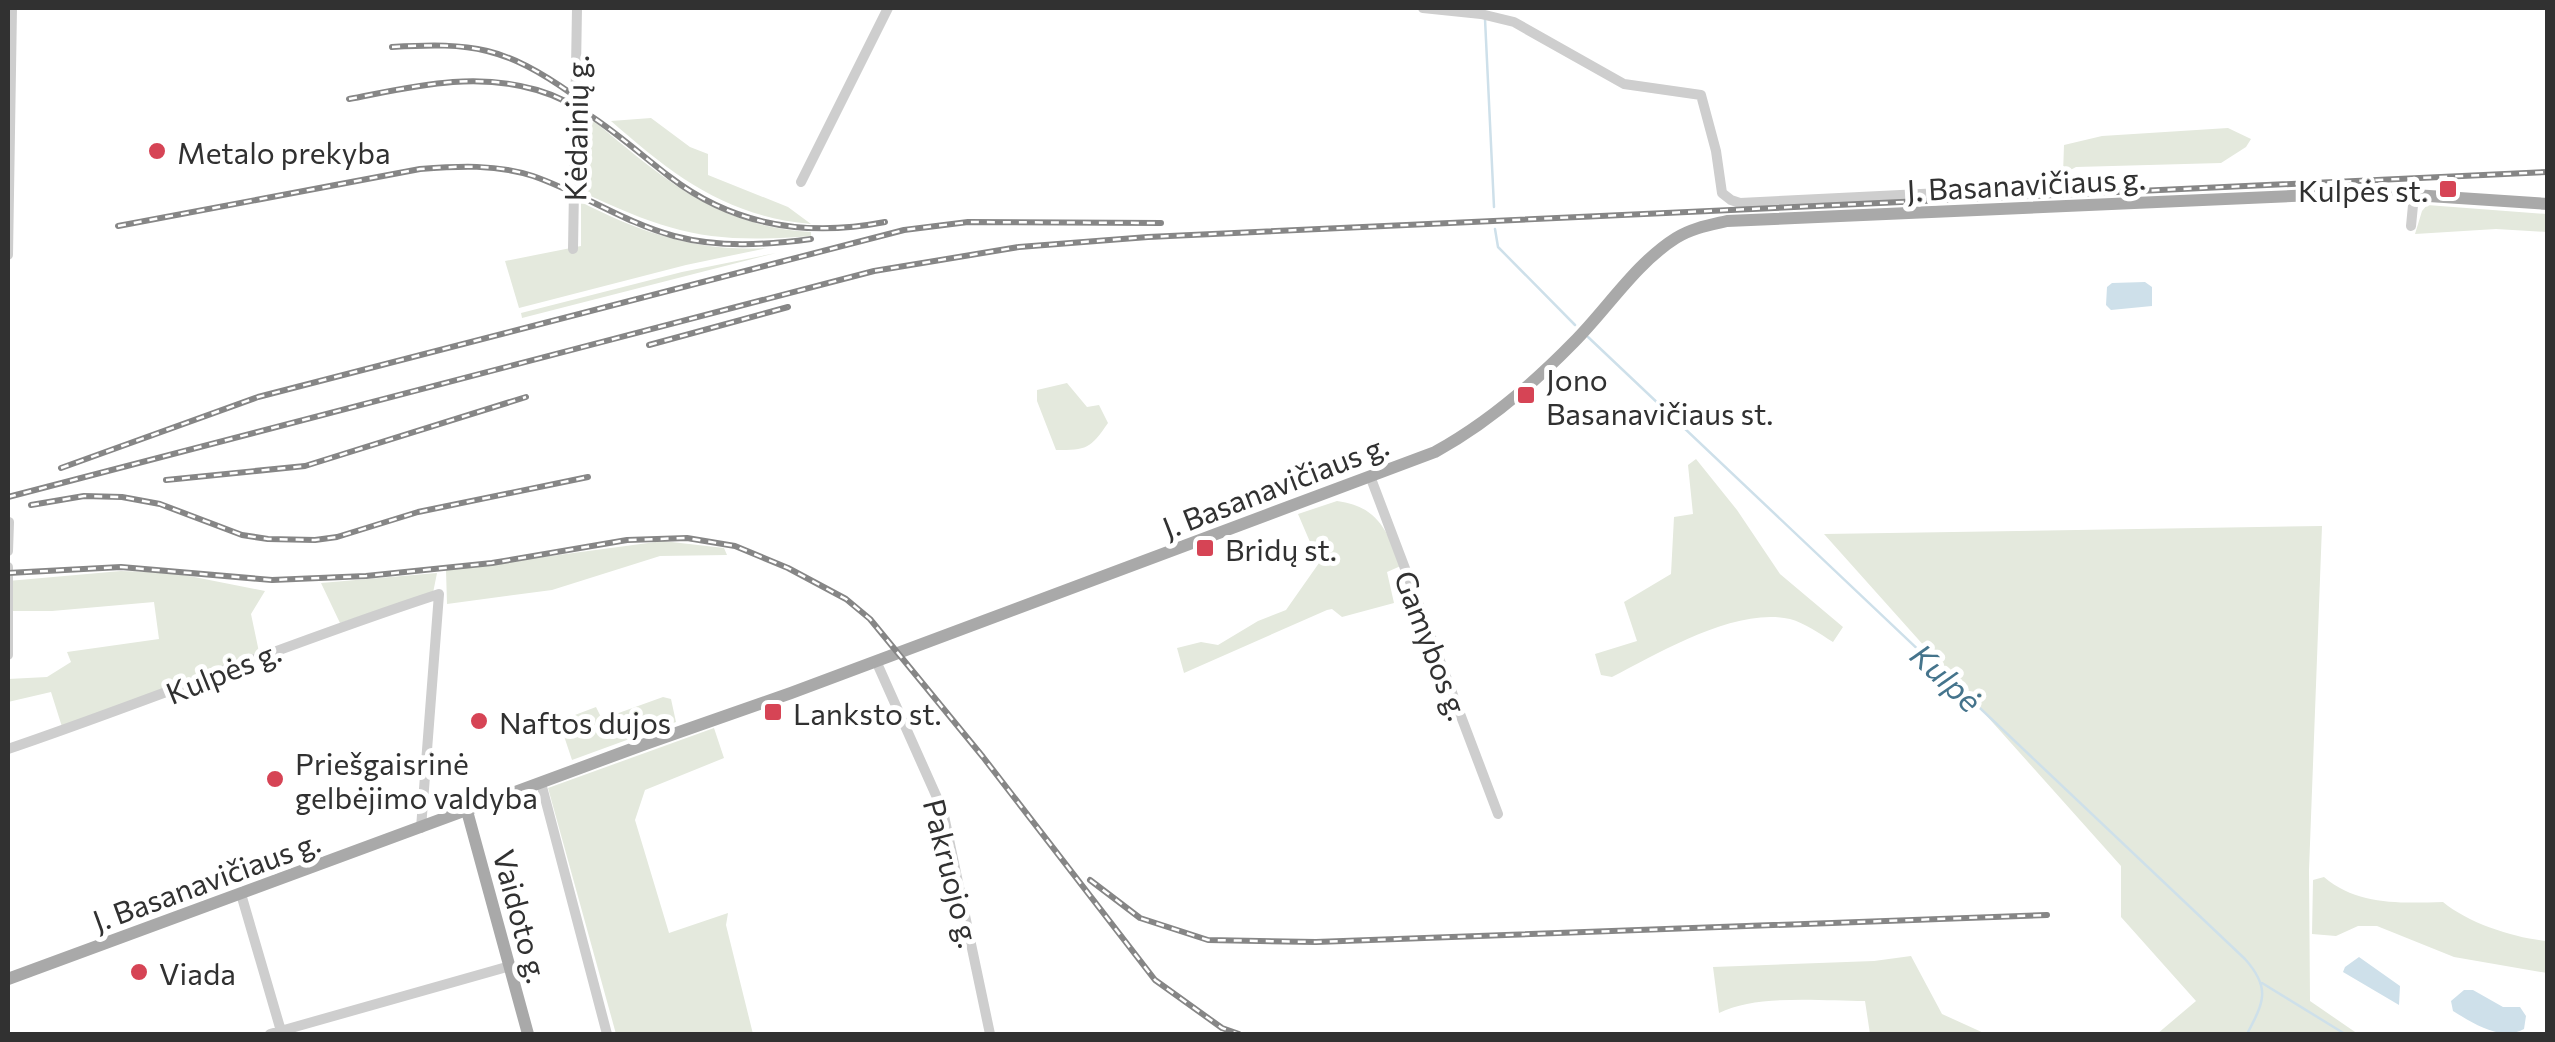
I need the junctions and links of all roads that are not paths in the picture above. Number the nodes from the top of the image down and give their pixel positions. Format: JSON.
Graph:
{"nodes":[{"id":1,"x":12,"y":8,"type":"edge"},
{"id":2,"x":577,"y":8,"type":"edge"},
{"id":3,"x":888,"y":8,"type":"edge"},
{"id":4,"x":1423,"y":8,"type":"edge"},
{"id":5,"x":9,"y":110,"type":"edge"},
{"id":6,"x":802,"y":182,"type":"dead end"},
{"id":7,"x":1940,"y":193,"type":"dead end"},
{"id":8,"x":2414,"y":195,"type":"junction"},
{"id":9,"x":2548,"y":204,"type":"edge"},
{"id":10,"x":2411,"y":226,"type":"dead end"},
{"id":11,"x":572,"y":249,"type":"dead end"},
{"id":12,"x":8,"y":255,"type":"edge"},
{"id":13,"x":1370,"y":476,"type":"junction"},
{"id":14,"x":10,"y":522,"type":"edge"},
{"id":15,"x":8,"y":551,"type":"edge"},
{"id":16,"x":8,"y":566,"type":"edge"},
{"id":17,"x":8,"y":655,"type":"edge"},
{"id":18,"x":876,"y":661,"type":"junction"},
{"id":19,"x":8,"y":749,"type":"edge"},
{"id":20,"x":540,"y":784,"type":"junction"},
{"id":21,"x":468,"y":811,"type":"junction"},
{"id":22,"x":1498,"y":814,"type":"dead end"},
{"id":23,"x":421,"y":828,"type":"junction"},
{"id":24,"x":241,"y":894,"type":"junction"},
{"id":25,"x":510,"y":966,"type":"junction"},
{"id":26,"x":8,"y":979,"type":"edge"},
{"id":27,"x":276,"y":1033,"type":"edge"},
{"id":28,"x":528,"y":1034,"type":"edge"},
{"id":29,"x":607,"y":1034,"type":"edge"},
{"id":30,"x":990,"y":1034,"type":"edge"}],
"edges":[{"from":1,"to":5,"type":"street"},
{"from":2,"to":11,"type":"street","name":"Kėdainių g."},
{"from":3,"to":6,"type":"street"},
{"from":4,"to":7,"type":"street"},
{"from":5,"to":12,"type":"street"},
{"from":8,"to":9,"type":"main road","name":"J. Basanavičiaus g."},
{"from":8,"to":10,"type":"street"},
{"from":8,"to":13,"type":"main road","name":"J. Basanavičiaus g."},
{"from":13,"to":18,"type":"main road","name":"J. Basanavičiaus g."},
{"from":13,"to":22,"type":"street","name":"Gamybos g."},
{"from":14,"to":15,"type":"street"},
{"from":16,"to":17,"type":"street"},
{"from":18,"to":20,"type":"main road","name":"J. Basanavičiaus g."},
{"from":18,"to":30,"type":"street","name":"Pakruojo g."},
{"from":19,"to":23,"type":"street","name":"Kulpės g."},
{"from":20,"to":21,"type":"main road","name":"J. Basanavičiaus g."},
{"from":20,"to":29,"type":"street"},
{"from":21,"to":23,"type":"main road","name":"J. Basanavičiaus g."},
{"from":21,"to":25,"type":"main road","name":"Vaidoto g."},
{"from":23,"to":24,"type":"main road","name":"J. Basanavičiaus g."},
{"from":24,"to":26,"type":"main road","name":"J. Basanavičiaus g."},
{"from":24,"to":27,"type":"street"},
{"from":25,"to":27,"type":"street"},
{"from":25,"to":28,"type":"main road","name":"Vaidoto g."}]}
